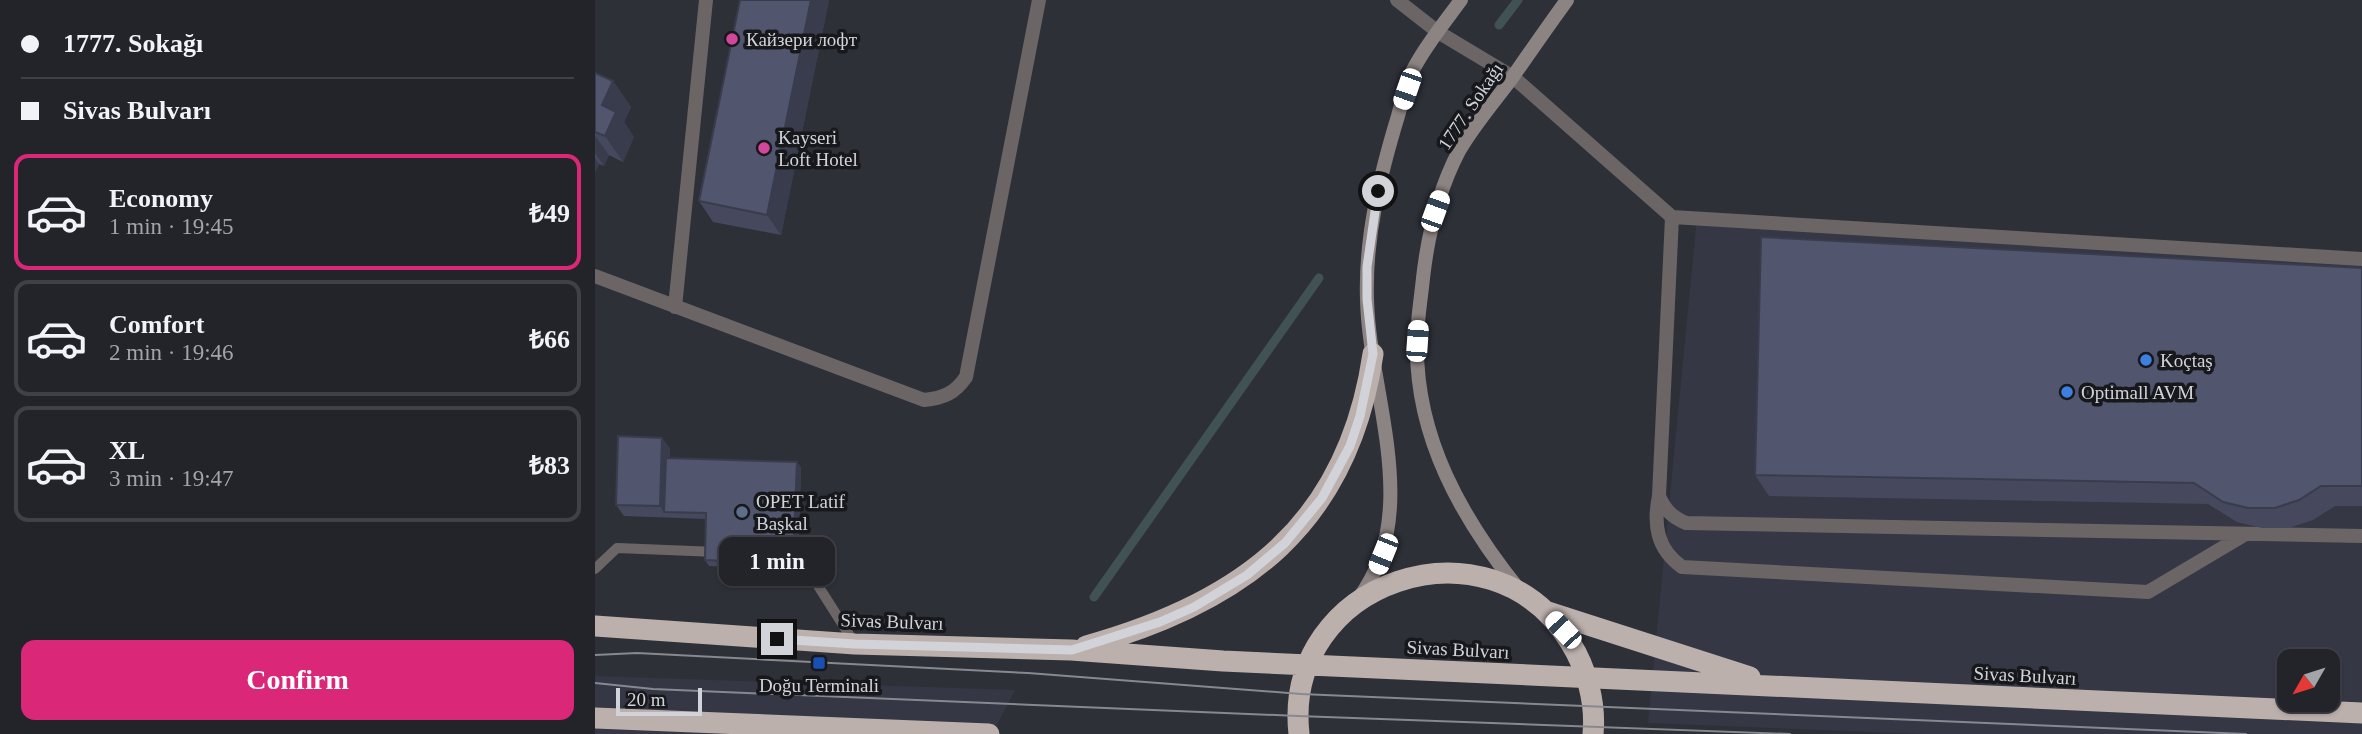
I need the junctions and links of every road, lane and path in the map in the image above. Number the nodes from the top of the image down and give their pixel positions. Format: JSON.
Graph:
{"nodes":[{"id":1,"x":706,"y":0,"type":"edge"},
{"id":2,"x":1039,"y":0,"type":"edge"},
{"id":3,"x":1397,"y":0,"type":"edge"},
{"id":4,"x":1461,"y":0,"type":"edge"},
{"id":5,"x":1567,"y":0,"type":"edge"},
{"id":6,"x":1438,"y":32,"type":"junction"},
{"id":7,"x":1513,"y":77,"type":"junction"},
{"id":8,"x":1672,"y":217,"type":"junction"},
{"id":9,"x":2362,"y":259,"type":"edge"},
{"id":10,"x":595,"y":276,"type":"edge"},
{"id":11,"x":675,"y":307,"type":"junction"},
{"id":12,"x":1373,"y":354,"type":"junction"},
{"id":13,"x":1659,"y":496,"type":"junction"},
{"id":14,"x":2245,"y":534,"type":"junction"},
{"id":15,"x":2362,"y":536,"type":"edge"},
{"id":16,"x":735,"y":552,"type":"edge"},
{"id":17,"x":773,"y":554,"type":"edge"},
{"id":18,"x":595,"y":569,"type":"edge"},
{"id":19,"x":1523,"y":595,"type":"junction"},
{"id":20,"x":1355,"y":604,"type":"junction"},
{"id":21,"x":1545,"y":611,"type":"junction"},
{"id":22,"x":595,"y":626,"type":"edge"},
{"id":23,"x":855,"y":644,"type":"junction"},
{"id":24,"x":1072,"y":650,"type":"junction"},
{"id":25,"x":1309,"y":665,"type":"junction"},
{"id":26,"x":1587,"y":677,"type":"junction"},
{"id":27,"x":1779,"y":687,"type":"junction"},
{"id":28,"x":2362,"y":713,"type":"edge"},
{"id":29,"x":595,"y":719,"type":"edge"},
{"id":30,"x":915,"y":733,"type":"edge"},
{"id":31,"x":989,"y":734,"type":"edge"},
{"id":32,"x":1299,"y":734,"type":"edge"},
{"id":33,"x":1593,"y":734,"type":"edge"}],
"edges":[{"from":1,"to":11,"type":"street"},
{"from":2,"to":11,"type":"street"},
{"from":3,"to":6,"type":"street"},
{"from":4,"to":6,"type":"street"},
{"from":5,"to":7,"type":"street","name":"1777. Sokağı"},
{"from":6,"to":7,"type":"street"},
{"from":6,"to":12,"type":"street"},
{"from":7,"to":8,"type":"street"},
{"from":7,"to":19,"type":"street","name":"1777. Sokağı"},
{"from":8,"to":9,"type":"street"},
{"from":8,"to":13,"type":"street"},
{"from":10,"to":11,"type":"street"},
{"from":12,"to":20,"type":"street"},
{"from":12,"to":24,"type":"highway"},
{"from":13,"to":14,"type":"street"},
{"from":13,"to":14,"type":"street"},
{"from":14,"to":15,"type":"street"},
{"from":16,"to":18,"type":"lane"},
{"from":17,"to":23,"type":"lane"},
{"from":19,"to":20,"type":"highway"},
{"from":19,"to":21,"type":"highway"},
{"from":20,"to":25,"type":"highway"},
{"from":21,"to":26,"type":"highway"},
{"from":21,"to":27,"type":"highway"},
{"from":22,"to":23,"type":"highway","name":"Sivas Bulvarı"},
{"from":23,"to":24,"type":"highway","name":"Sivas Bulvarı"},
{"from":24,"to":25,"type":"highway","name":"Sivas Bulvarı"},
{"from":25,"to":26,"type":"highway","name":"Sivas Bulvarı"},
{"from":25,"to":32,"type":"highway"},
{"from":26,"to":27,"type":"highway","name":"Sivas Bulvarı"},
{"from":26,"to":33,"type":"highway"},
{"from":27,"to":28,"type":"highway","name":"Sivas Bulvarı"},
{"from":29,"to":30,"type":"highway"},
{"from":30,"to":31,"type":"highway"}]}
